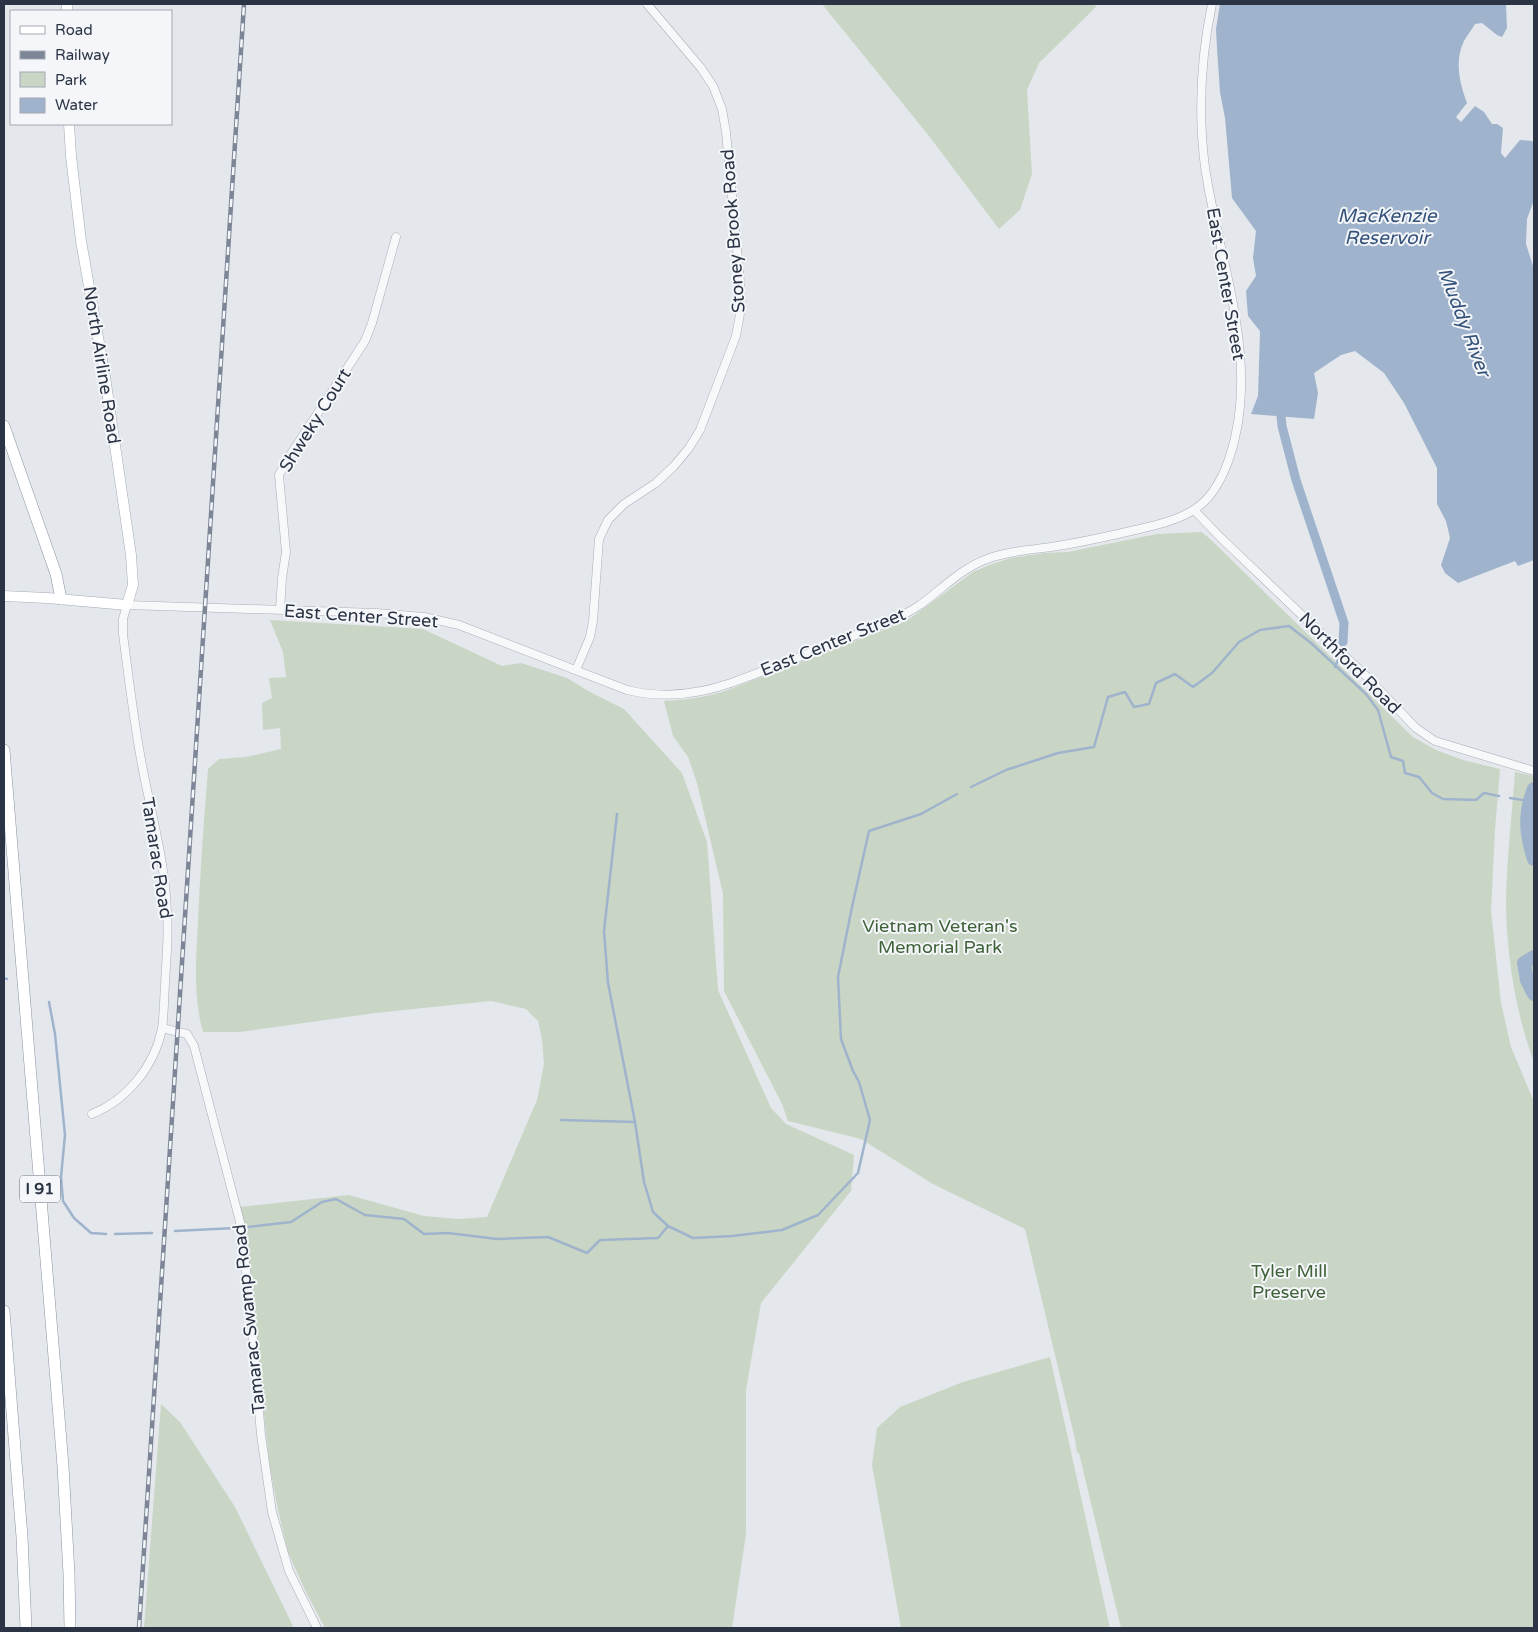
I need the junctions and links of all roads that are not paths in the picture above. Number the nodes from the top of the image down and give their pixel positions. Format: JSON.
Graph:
{"nodes":[{"id":1,"x":647,"y":4,"type":"edge"},
{"id":2,"x":1212,"y":4,"type":"edge"},
{"id":3,"x":69,"y":125,"type":"edge"},
{"id":4,"x":396,"y":237,"type":"dead end"},
{"id":5,"x":4,"y":426,"type":"edge"},
{"id":6,"x":1194,"y":510,"type":"junction"},
{"id":7,"x":4,"y":596,"type":"edge"},
{"id":8,"x":61,"y":599,"type":"junction"},
{"id":9,"x":127,"y":605,"type":"junction"},
{"id":10,"x":280,"y":610,"type":"junction"},
{"id":11,"x":576,"y":670,"type":"junction"},
{"id":12,"x":4,"y":750,"type":"edge"},
{"id":13,"x":1534,"y":770,"type":"edge"},
{"id":14,"x":162,"y":1028,"type":"junction"},
{"id":15,"x":92,"y":1114,"type":"dead end"},
{"id":16,"x":4,"y":1311,"type":"edge"},
{"id":17,"x":26,"y":1628,"type":"edge"},
{"id":18,"x":70,"y":1628,"type":"edge"},
{"id":19,"x":317,"y":1628,"type":"edge"}],
"edges":[{"from":1,"to":11,"type":"street","name":"Stoney Brook Road"},
{"from":2,"to":6,"type":"street","name":"East Center Street"},
{"from":3,"to":9,"type":"main road","name":"North Airline Road"},
{"from":4,"to":10,"type":"street","name":"Shweky Court"},
{"from":5,"to":8,"type":"highway"},
{"from":6,"to":11,"type":"street","name":"East Center Street"},
{"from":6,"to":13,"type":"street","name":"Northford Road"},
{"from":7,"to":8,"type":"main road","name":"East Center Street"},
{"from":8,"to":9,"type":"main road","name":"East Center Street"},
{"from":9,"to":10,"type":"street","name":"East Center Street"},
{"from":9,"to":14,"type":"street","name":"Tamarac Road"},
{"from":10,"to":11,"type":"street","name":"East Center Street"},
{"from":12,"to":18,"type":"highway","number":"I 91"},
{"from":14,"to":15,"type":"street","name":"Tamarac Road"},
{"from":14,"to":19,"type":"street","name":"Tamarac Swamp Road"},
{"from":16,"to":17,"type":"highway"}]}
